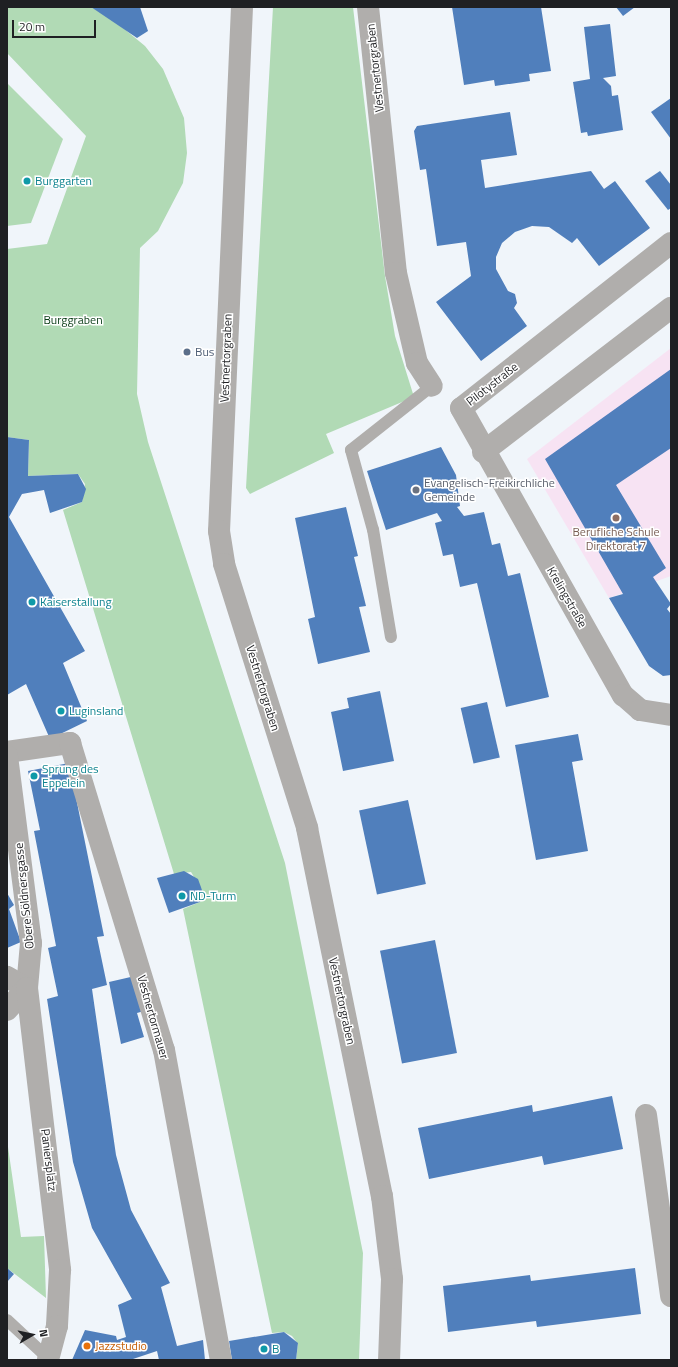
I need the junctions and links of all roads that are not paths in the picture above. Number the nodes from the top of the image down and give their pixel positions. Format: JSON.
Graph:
{"nodes":[{"id":1,"x":242,"y":7,"type":"edge"},
{"id":2,"x":368,"y":7,"type":"edge"},
{"id":3,"x":671,"y":243,"type":"edge"},
{"id":4,"x":671,"y":308,"type":"edge"},
{"id":5,"x":432,"y":386,"type":"joint"},
{"id":6,"x":483,"y":452,"type":"junction"},
{"id":7,"x":390,"y":637,"type":"dead end"},
{"id":8,"x":671,"y":715,"type":"edge"},
{"id":9,"x":7,"y":752,"type":"edge"},
{"id":10,"x":7,"y":756,"type":"edge"},
{"id":11,"x":7,"y":977,"type":"edge"},
{"id":12,"x":27,"y":988,"type":"junction"},
{"id":13,"x":7,"y":1010,"type":"edge"},
{"id":14,"x":646,"y":1115,"type":"dead end"},
{"id":15,"x":671,"y":1296,"type":"edge"},
{"id":16,"x":7,"y":1320,"type":"edge"},
{"id":17,"x":48,"y":1359,"type":"edge"},
{"id":18,"x":221,"y":1360,"type":"edge"},
{"id":19,"x":389,"y":1360,"type":"edge"}],
"edges":[{"from":1,"to":19,"type":"street","name":"Vestnertorgraben"},
{"from":2,"to":5,"type":"street","name":"Vestnertorgraben"},
{"from":3,"to":6,"type":"street","name":"Pilotystraße"},
{"from":4,"to":6,"type":"street"},
{"from":5,"to":7,"type":"lane"},
{"from":6,"to":8,"type":"street","name":"Krelingstraße"},
{"from":9,"to":18,"type":"street","name":"Vestnertormauer"},
{"from":10,"to":12,"type":"street","name":"Obere Söldnersgasse"},
{"from":11,"to":12,"type":"street"},
{"from":12,"to":13,"type":"street"},
{"from":12,"to":17,"type":"street","name":"Paniersplatz"},
{"from":14,"to":15,"type":"street"},
{"from":16,"to":17,"type":"lane"}]}
